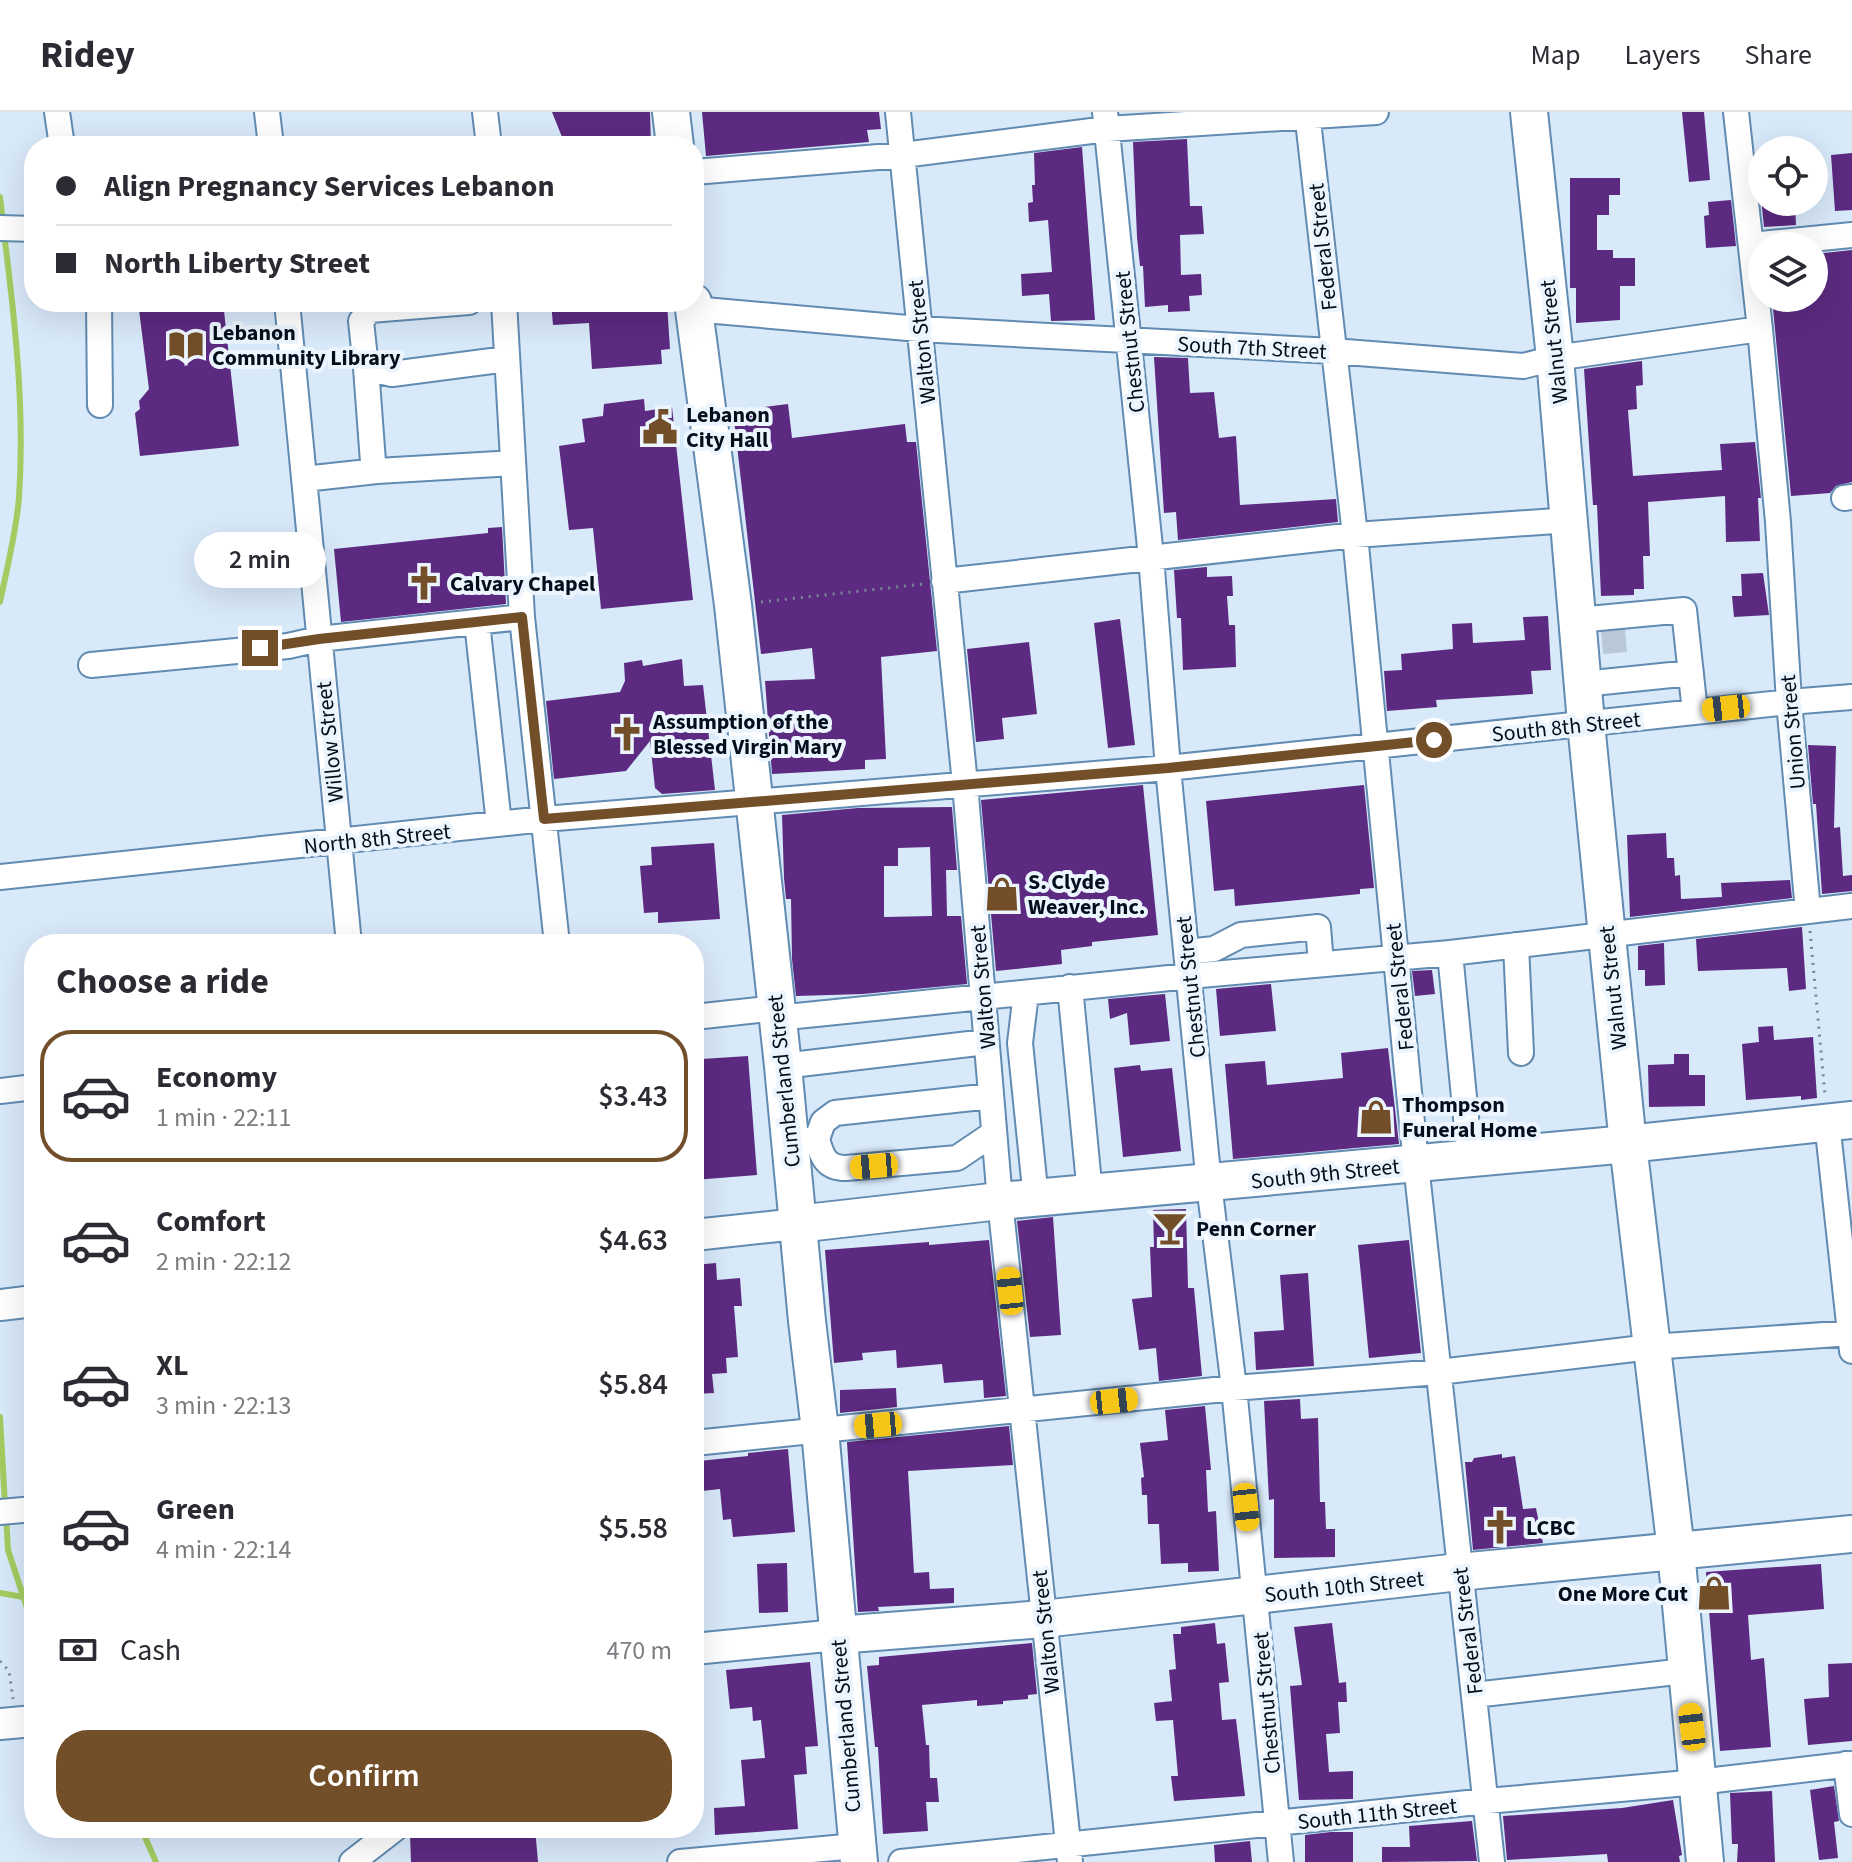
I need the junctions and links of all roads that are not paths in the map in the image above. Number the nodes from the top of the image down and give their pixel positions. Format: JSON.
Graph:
{"nodes":[{"id":1,"x":57,"y":112,"type":"edge"},
{"id":2,"x":267,"y":112,"type":"edge"},
{"id":3,"x":485,"y":112,"type":"edge"},
{"id":4,"x":671,"y":112,"type":"edge"},
{"id":5,"x":898,"y":112,"type":"edge"},
{"id":6,"x":1376,"y":112,"type":"edge"},
{"id":7,"x":1529,"y":112,"type":"edge"},
{"id":8,"x":1736,"y":112,"type":"edge"},
{"id":9,"x":1307,"y":114,"type":"edge"},
{"id":10,"x":1106,"y":121,"type":"edge"},
{"id":11,"x":61,"y":136,"type":"edge"},
{"id":12,"x":270,"y":136,"type":"edge"},
{"id":13,"x":488,"y":136,"type":"edge"},
{"id":14,"x":674,"y":136,"type":"edge"},
{"id":15,"x":903,"y":155,"type":"junction"},
{"id":16,"x":704,"y":171,"type":"edge"},
{"id":17,"x":1750,"y":232,"type":"edge"},
{"id":18,"x":1852,"y":235,"type":"edge"},
{"id":19,"x":1828,"y":237,"type":"edge"},
{"id":20,"x":704,"y":306,"type":"edge"},
{"id":21,"x":99,"y":312,"type":"edge"},
{"id":22,"x":288,"y":312,"type":"edge"},
{"id":23,"x":368,"y":312,"type":"edge"},
{"id":24,"x":505,"y":312,"type":"edge"},
{"id":25,"x":694,"y":312,"type":"edge"},
{"id":26,"x":1758,"y":312,"type":"edge"},
{"id":27,"x":919,"y":329,"type":"junction"},
{"id":28,"x":1760,"y":329,"type":"junction"},
{"id":29,"x":1129,"y":340,"type":"junction"},
{"id":30,"x":1333,"y":351,"type":"junction"},
{"id":31,"x":1555,"y":358,"type":"junction"},
{"id":32,"x":507,"y":359,"type":"junction"},
{"id":33,"x":366,"y":368,"type":"junction"},
{"id":34,"x":100,"y":405,"type":"dead end"},
{"id":35,"x":513,"y":463,"type":"junction"},
{"id":36,"x":377,"y":471,"type":"junction"},
{"id":37,"x":304,"y":479,"type":"junction"},
{"id":38,"x":1570,"y":520,"type":"junction"},
{"id":39,"x":1355,"y":535,"type":"junction"},
{"id":40,"x":1151,"y":557,"type":"junction"},
{"id":41,"x":944,"y":581,"type":"junction"},
{"id":42,"x":522,"y":617,"type":"junction"},
{"id":43,"x":1578,"y":620,"type":"junction"},
{"id":44,"x":477,"y":622,"type":"junction"},
{"id":45,"x":319,"y":639,"type":"junction"},
{"id":46,"x":91,"y":665,"type":"dead end"},
{"id":47,"x":1691,"y":673,"type":"junction"},
{"id":48,"x":1583,"y":684,"type":"junction"},
{"id":49,"x":1852,"y":697,"type":"edge"},
{"id":50,"x":1789,"y":702,"type":"junction"},
{"id":51,"x":1695,"y":712,"type":"junction"},
{"id":52,"x":1586,"y":723,"type":"junction"},
{"id":53,"x":1374,"y":747,"type":"junction"},
{"id":54,"x":1168,"y":768,"type":"junction"},
{"id":55,"x":965,"y":784,"type":"junction"},
{"id":56,"x":755,"y":802,"type":"junction"},
{"id":57,"x":544,"y":819,"type":"junction"},
{"id":58,"x":499,"y":824,"type":"junction"},
{"id":59,"x":339,"y":842,"type":"junction"},
{"id":60,"x":0,"y":877,"type":"edge"},
{"id":61,"x":1852,"y":906,"type":"edge"},
{"id":62,"x":1808,"y":911,"type":"junction"},
{"id":63,"x":348,"y":934,"type":"edge"},
{"id":64,"x":556,"y":934,"type":"edge"},
{"id":65,"x":1607,"y":936,"type":"junction"},
{"id":66,"x":1516,"y":945,"type":"junction"},
{"id":67,"x":1450,"y":953,"type":"junction"},
{"id":68,"x":1396,"y":958,"type":"junction"},
{"id":69,"x":1188,"y":964,"type":"junction"},
{"id":70,"x":1321,"y":964,"type":"junction"},
{"id":71,"x":1070,"y":987,"type":"junction"},
{"id":72,"x":1026,"y":993,"type":"junction"},
{"id":73,"x":983,"y":997,"type":"junction"},
{"id":74,"x":776,"y":1013,"type":"junction"},
{"id":75,"x":704,"y":1017,"type":"edge"},
{"id":76,"x":986,"y":1042,"type":"junction"},
{"id":77,"x":1521,"y":1053,"type":"dead end"},
{"id":78,"x":783,"y":1066,"type":"junction"},
{"id":79,"x":24,"y":1088,"type":"edge"},
{"id":80,"x":0,"y":1091,"type":"edge"},
{"id":81,"x":991,"y":1096,"type":"junction"},
{"id":82,"x":1840,"y":1121,"type":"edge"},
{"id":83,"x":994,"y":1133,"type":"junction"},
{"id":84,"x":803,"y":1140,"type":"junction"},
{"id":85,"x":1628,"y":1144,"type":"junction"},
{"id":86,"x":1470,"y":1159,"type":"junction"},
{"id":87,"x":1416,"y":1164,"type":"junction"},
{"id":88,"x":1209,"y":1184,"type":"junction"},
{"id":89,"x":1090,"y":1194,"type":"junction"},
{"id":90,"x":1036,"y":1199,"type":"junction"},
{"id":91,"x":1000,"y":1201,"type":"junction"},
{"id":92,"x":797,"y":1224,"type":"junction"},
{"id":93,"x":704,"y":1234,"type":"edge"},
{"id":94,"x":24,"y":1302,"type":"edge"},
{"id":95,"x":0,"y":1305,"type":"edge"},
{"id":96,"x":1851,"y":1339,"type":"edge"},
{"id":97,"x":1651,"y":1347,"type":"junction"},
{"id":98,"x":1439,"y":1372,"type":"junction"},
{"id":99,"x":1234,"y":1388,"type":"junction"},
{"id":100,"x":1024,"y":1411,"type":"junction"},
{"id":101,"x":820,"y":1430,"type":"junction"},
{"id":102,"x":704,"y":1442,"type":"edge"},
{"id":103,"x":24,"y":1510,"type":"edge"},
{"id":104,"x":0,"y":1512,"type":"edge"},
{"id":105,"x":1852,"y":1534,"type":"edge"},
{"id":106,"x":1676,"y":1551,"type":"junction"},
{"id":107,"x":1459,"y":1572,"type":"junction"},
{"id":108,"x":1255,"y":1596,"type":"junction"},
{"id":109,"x":1043,"y":1619,"type":"junction"},
{"id":110,"x":837,"y":1635,"type":"junction"},
{"id":111,"x":704,"y":1648,"type":"edge"},
{"id":112,"x":1685,"y":1671,"type":"junction"},
{"id":113,"x":1474,"y":1695,"type":"junction"},
{"id":114,"x":1849,"y":1764,"type":"edge"},
{"id":115,"x":1698,"y":1782,"type":"junction"},
{"id":116,"x":1487,"y":1801,"type":"junction"},
{"id":117,"x":1852,"y":1814,"type":"edge"},
{"id":118,"x":1277,"y":1823,"type":"junction"},
{"id":119,"x":383,"y":1838,"type":"edge"},
{"id":120,"x":858,"y":1854,"type":"edge"},
{"id":121,"x":1069,"y":1854,"type":"edge"},
{"id":122,"x":352,"y":1862,"type":"edge"},
{"id":123,"x":680,"y":1862,"type":"edge"},
{"id":124,"x":901,"y":1862,"type":"edge"},
{"id":125,"x":1281,"y":1862,"type":"edge"},
{"id":126,"x":1492,"y":1862,"type":"edge"},
{"id":127,"x":1705,"y":1862,"type":"edge"}],
"edges":[{"from":1,"to":11,"type":"street"},
{"from":2,"to":12,"type":"street"},
{"from":3,"to":13,"type":"street"},
{"from":4,"to":14,"type":"highway"},
{"from":5,"to":15,"type":"street","name":"Walton Street"},
{"from":6,"to":9,"type":"street"},
{"from":7,"to":31,"type":"highway","name":"Walnut Street"},
{"from":8,"to":17,"type":"street","name":"Union Street"},
{"from":9,"to":10,"type":"street"},
{"from":9,"to":30,"type":"street","name":"Federal Street"},
{"from":10,"to":15,"type":"street"},
{"from":10,"to":29,"type":"street","name":"Chestnut Street"},
{"from":15,"to":16,"type":"street"},
{"from":15,"to":27,"type":"street","name":"Walton Street"},
{"from":18,"to":19,"type":"street"},
{"from":20,"to":27,"type":"street","name":"South 7th Street"},
{"from":21,"to":34,"type":"street"},
{"from":22,"to":37,"type":"street","name":"Willow Street"},
{"from":23,"to":33,"type":"street"},
{"from":24,"to":32,"type":"street"},
{"from":25,"to":56,"type":"highway","name":"Cumberland Street"},
{"from":26,"to":28,"type":"street","name":"Union Street"},
{"from":27,"to":29,"type":"street","name":"South 7th Street"},
{"from":27,"to":41,"type":"street","name":"Walton Street"},
{"from":28,"to":31,"type":"street","name":"South 7th Street"},
{"from":28,"to":50,"type":"street","name":"Union Street"},
{"from":29,"to":30,"type":"street","name":"South 7th Street"},
{"from":29,"to":40,"type":"street","name":"Chestnut Street"},
{"from":30,"to":31,"type":"street","name":"South 7th Street"},
{"from":30,"to":39,"type":"street","name":"Federal Street"},
{"from":31,"to":38,"type":"highway","name":"Walnut Street"},
{"from":32,"to":33,"type":"street"},
{"from":32,"to":35,"type":"street"},
{"from":33,"to":36,"type":"street"},
{"from":35,"to":36,"type":"street"},
{"from":35,"to":42,"type":"street"},
{"from":36,"to":37,"type":"street"},
{"from":37,"to":45,"type":"street","name":"Willow Street"},
{"from":38,"to":39,"type":"street"},
{"from":38,"to":43,"type":"highway","name":"Walnut Street"},
{"from":39,"to":40,"type":"street"},
{"from":39,"to":53,"type":"street","name":"Federal Street"},
{"from":40,"to":41,"type":"street"},
{"from":40,"to":54,"type":"street","name":"Chestnut Street"},
{"from":41,"to":55,"type":"street","name":"Walton Street"},
{"from":42,"to":44,"type":"street"},
{"from":42,"to":57,"type":"street"},
{"from":43,"to":47,"type":"street"},
{"from":43,"to":48,"type":"highway","name":"Walnut Street"},
{"from":44,"to":45,"type":"street"},
{"from":44,"to":58,"type":"street"},
{"from":45,"to":46,"type":"street"},
{"from":45,"to":59,"type":"street","name":"Willow Street"},
{"from":47,"to":48,"type":"street"},
{"from":47,"to":51,"type":"street"},
{"from":48,"to":52,"type":"highway","name":"Walnut Street"},
{"from":49,"to":50,"type":"street","name":"South 8th Street"},
{"from":50,"to":51,"type":"street","name":"South 8th Street"},
{"from":50,"to":62,"type":"street","name":"Union Street"},
{"from":51,"to":52,"type":"street","name":"South 8th Street"},
{"from":52,"to":53,"type":"street","name":"South 8th Street"},
{"from":52,"to":65,"type":"highway","name":"Walnut Street"},
{"from":53,"to":54,"type":"street","name":"South 8th Street"},
{"from":53,"to":68,"type":"street","name":"Federal Street"},
{"from":54,"to":55,"type":"street","name":"South 8th Street"},
{"from":54,"to":69,"type":"street","name":"Chestnut Street"},
{"from":55,"to":56,"type":"street","name":"South 8th Street"},
{"from":55,"to":73,"type":"street","name":"Walton Street"},
{"from":56,"to":57,"type":"street","name":"North 8th Street"},
{"from":56,"to":74,"type":"highway","name":"Cumberland Street"},
{"from":57,"to":58,"type":"street","name":"North 8th Street"},
{"from":57,"to":64,"type":"street"},
{"from":58,"to":59,"type":"street","name":"North 8th Street"},
{"from":59,"to":60,"type":"street","name":"North 8th Street"},
{"from":59,"to":63,"type":"street","name":"Willow Street"},
{"from":61,"to":62,"type":"street"},
{"from":62,"to":65,"type":"street"},
{"from":65,"to":66,"type":"street"},
{"from":65,"to":85,"type":"highway","name":"Walnut Street"},
{"from":66,"to":67,"type":"street"},
{"from":66,"to":77,"type":"street"},
{"from":67,"to":68,"type":"street"},
{"from":67,"to":86,"type":"street"},
{"from":68,"to":70,"type":"street"},
{"from":68,"to":87,"type":"street","name":"Federal Street"},
{"from":69,"to":70,"type":"street"},
{"from":69,"to":70,"type":"street"},
{"from":69,"to":71,"type":"street"},
{"from":69,"to":88,"type":"street","name":"Chestnut Street"},
{"from":71,"to":72,"type":"street"},
{"from":71,"to":89,"type":"street"},
{"from":72,"to":73,"type":"street"},
{"from":72,"to":90,"type":"street"},
{"from":73,"to":74,"type":"street"},
{"from":73,"to":76,"type":"street","name":"Walton Street"},
{"from":74,"to":75,"type":"street"},
{"from":74,"to":78,"type":"highway","name":"Cumberland Street"},
{"from":76,"to":78,"type":"street"},
{"from":76,"to":81,"type":"street","name":"Walton Street"},
{"from":78,"to":84,"type":"highway","name":"Cumberland Street"},
{"from":79,"to":80,"type":"street"},
{"from":81,"to":83,"type":"street","name":"Walton Street"},
{"from":81,"to":84,"type":"street"},
{"from":82,"to":85,"type":"highway","name":"South 9th Street"},
{"from":82,"to":96,"type":"street"},
{"from":83,"to":84,"type":"street"},
{"from":83,"to":91,"type":"street","name":"Walton Street"},
{"from":84,"to":92,"type":"highway","name":"Cumberland Street"},
{"from":85,"to":86,"type":"highway","name":"South 9th Street"},
{"from":85,"to":97,"type":"highway","name":"Walnut Street"},
{"from":86,"to":87,"type":"highway","name":"South 9th Street"},
{"from":87,"to":88,"type":"highway","name":"South 9th Street"},
{"from":87,"to":98,"type":"street","name":"Federal Street"},
{"from":88,"to":89,"type":"highway","name":"South 9th Street"},
{"from":88,"to":99,"type":"street","name":"Chestnut Street"},
{"from":89,"to":90,"type":"highway","name":"South 9th Street"},
{"from":90,"to":91,"type":"highway","name":"South 9th Street"},
{"from":91,"to":92,"type":"highway","name":"South 9th Street"},
{"from":91,"to":100,"type":"street","name":"Walton Street"},
{"from":92,"to":93,"type":"main road"},
{"from":92,"to":101,"type":"highway","name":"Cumberland Street"},
{"from":94,"to":95,"type":"main road"},
{"from":96,"to":97,"type":"street"},
{"from":97,"to":98,"type":"street"},
{"from":97,"to":106,"type":"highway","name":"Walnut Street"},
{"from":98,"to":99,"type":"street"},
{"from":98,"to":107,"type":"street","name":"Federal Street"},
{"from":99,"to":100,"type":"street"},
{"from":99,"to":108,"type":"street","name":"Chestnut Street"},
{"from":100,"to":101,"type":"street"},
{"from":100,"to":109,"type":"street","name":"Walton Street"},
{"from":101,"to":102,"type":"street"},
{"from":101,"to":110,"type":"highway","name":"Cumberland Street"},
{"from":103,"to":104,"type":"street"},
{"from":105,"to":106,"type":"highway","name":"South 10th Street"},
{"from":106,"to":107,"type":"highway","name":"South 10th Street"},
{"from":106,"to":112,"type":"highway","name":"Walnut Street"},
{"from":107,"to":108,"type":"highway","name":"South 10th Street"},
{"from":107,"to":113,"type":"street","name":"Federal Street"},
{"from":108,"to":109,"type":"highway","name":"South 10th Street"},
{"from":108,"to":118,"type":"street","name":"Chestnut Street"},
{"from":109,"to":110,"type":"highway","name":"South 10th Street"},
{"from":109,"to":121,"type":"street","name":"Walton Street"},
{"from":110,"to":111,"type":"main road"},
{"from":110,"to":120,"type":"highway","name":"Cumberland Street"},
{"from":112,"to":113,"type":"street"},
{"from":112,"to":115,"type":"highway","name":"Walnut Street"},
{"from":113,"to":116,"type":"street","name":"Federal Street"},
{"from":114,"to":115,"type":"street","name":"South 11th Street"},
{"from":114,"to":117,"type":"street"},
{"from":115,"to":116,"type":"street","name":"South 11th Street"},
{"from":115,"to":127,"type":"highway","name":"Walnut Street"},
{"from":116,"to":118,"type":"street","name":"South 11th Street"},
{"from":116,"to":126,"type":"street","name":"Federal Street"},
{"from":118,"to":121,"type":"street","name":"South 11th Street"},
{"from":118,"to":125,"type":"street","name":"Chestnut Street"},
{"from":119,"to":122,"type":"street"},
{"from":120,"to":123,"type":"street"},
{"from":121,"to":124,"type":"street","name":"South 11th Street"}]}
